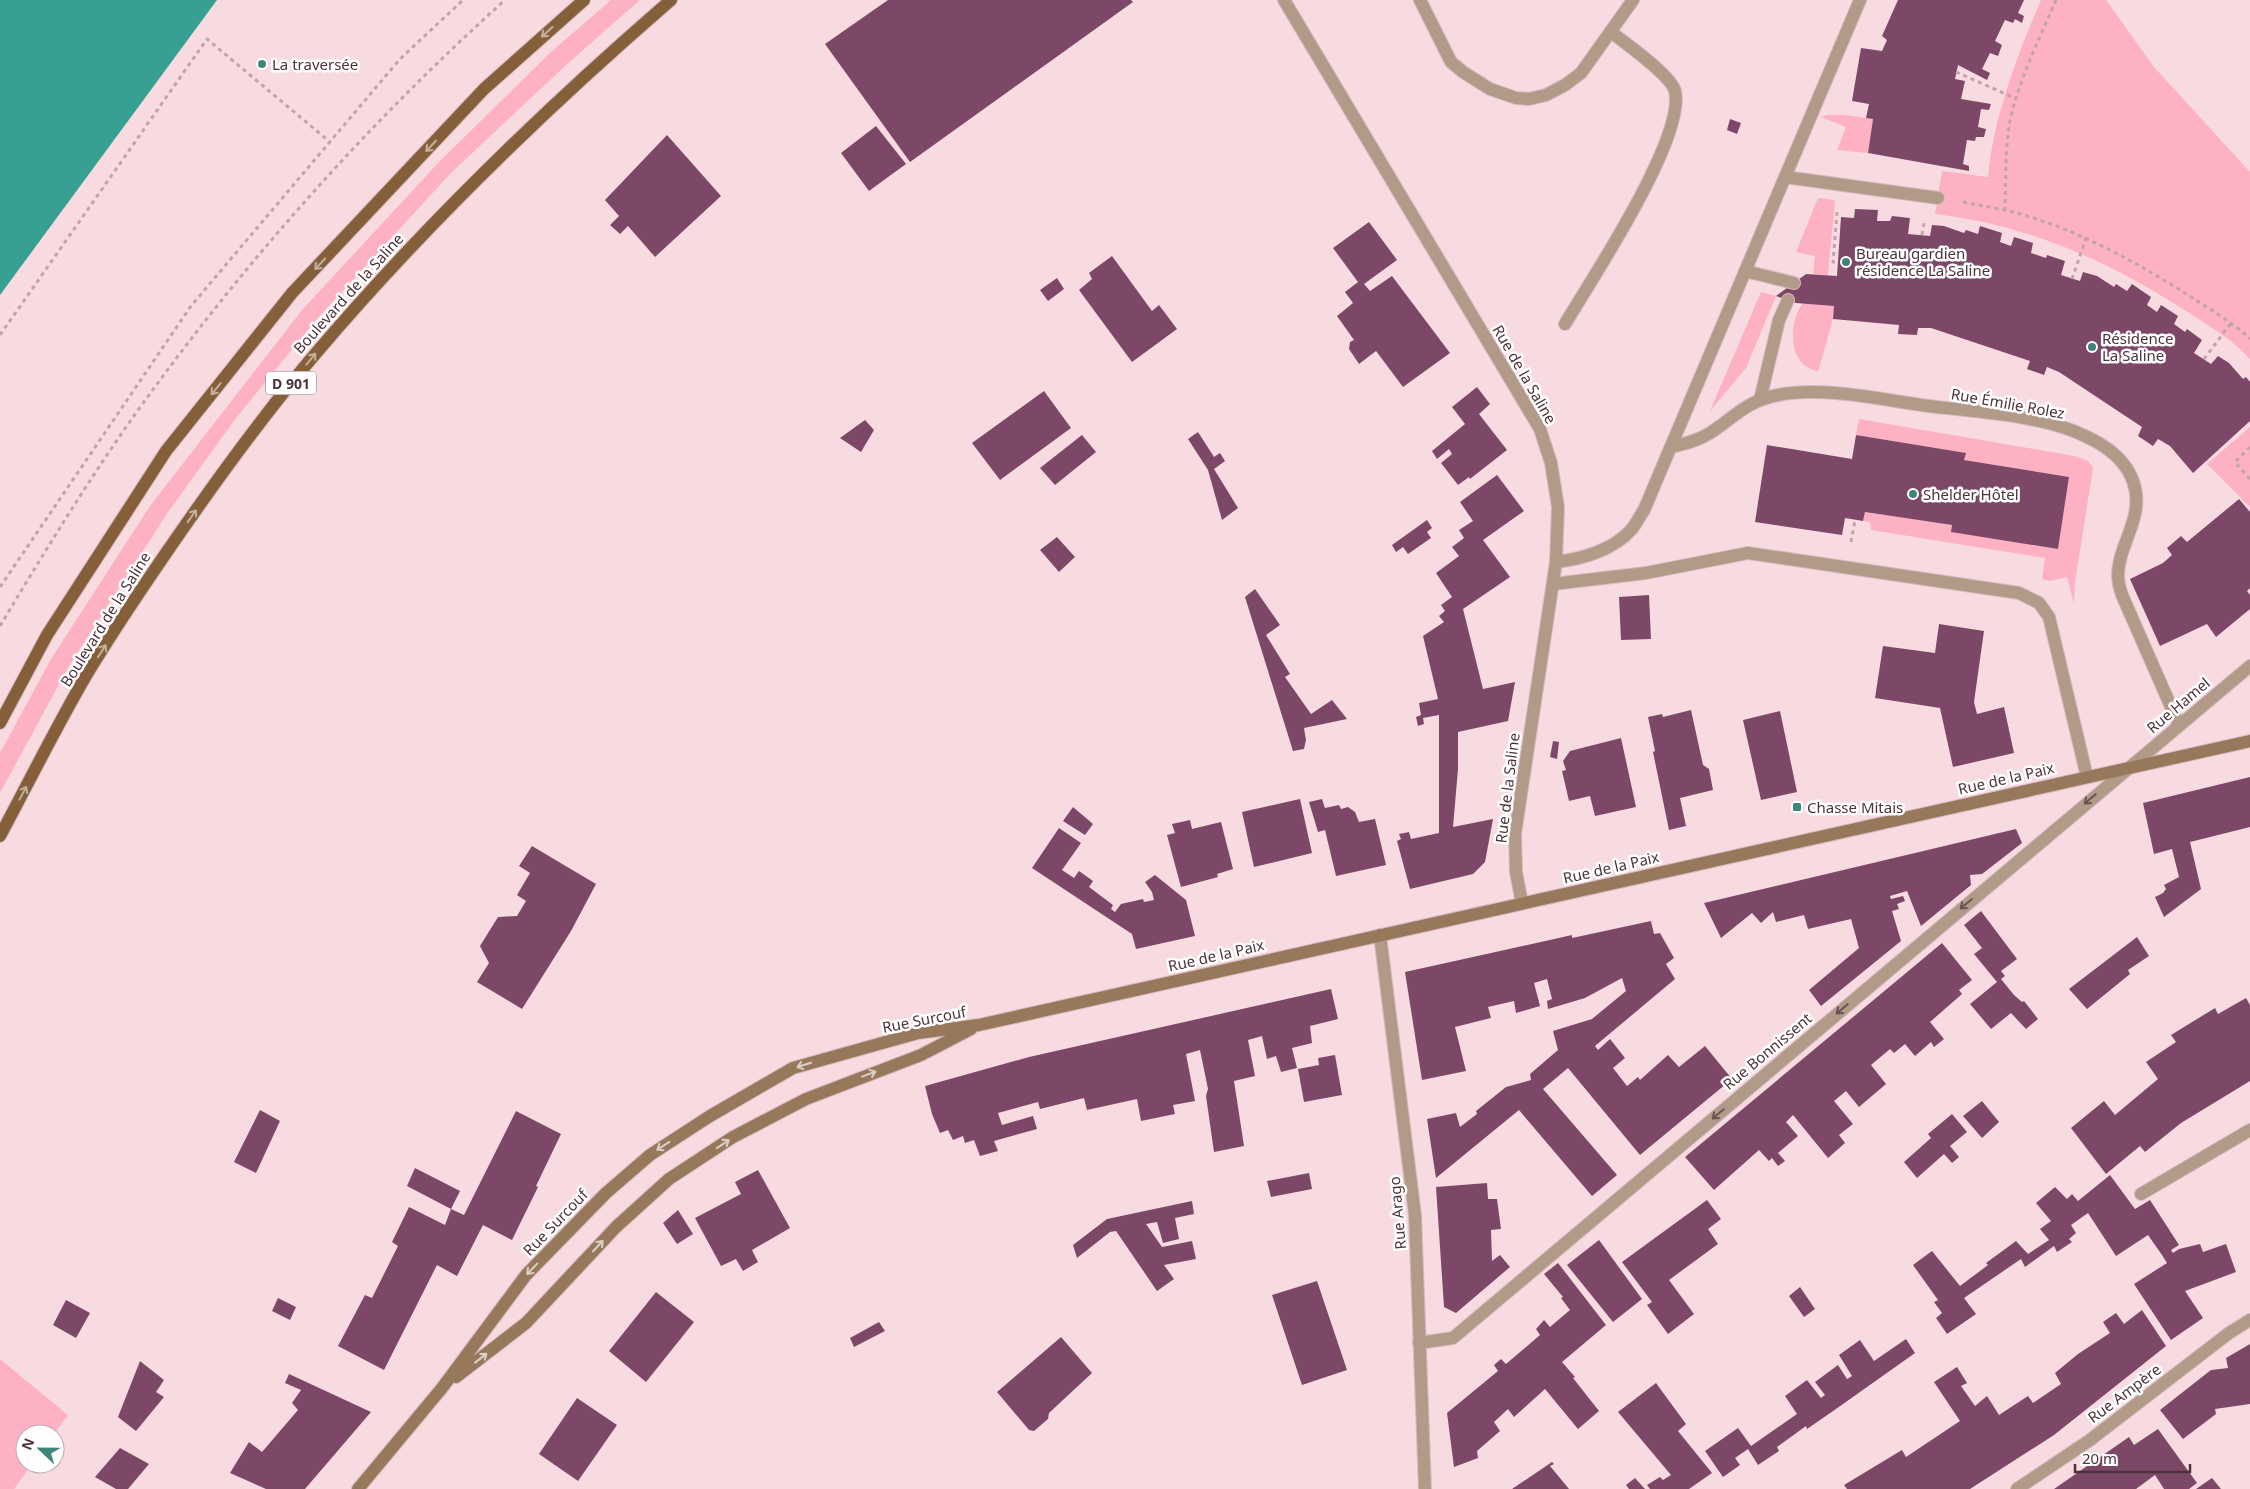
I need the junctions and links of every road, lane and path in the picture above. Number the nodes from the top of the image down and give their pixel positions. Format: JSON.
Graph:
{"nodes":[{"id":1,"x":463,"y":0,"type":"edge"},
{"id":2,"x":505,"y":0,"type":"edge"},
{"id":3,"x":584,"y":0,"type":"edge"},
{"id":4,"x":671,"y":0,"type":"edge"},
{"id":5,"x":1284,"y":0,"type":"edge"},
{"id":6,"x":1420,"y":0,"type":"edge"},
{"id":7,"x":1633,"y":0,"type":"edge"},
{"id":8,"x":1860,"y":0,"type":"edge"},
{"id":9,"x":2056,"y":0,"type":"edge"},
{"id":10,"x":1611,"y":32,"type":"junction"},
{"id":11,"x":1956,"y":72,"type":"dead end"},
{"id":12,"x":2016,"y":99,"type":"junction"},
{"id":13,"x":330,"y":142,"type":"junction"},
{"id":14,"x":1785,"y":177,"type":"junction"},
{"id":15,"x":1839,"y":184,"type":"junction"},
{"id":16,"x":1938,"y":198,"type":"joint"},
{"id":17,"x":2005,"y":210,"type":"junction"},
{"id":18,"x":2086,"y":238,"type":"junction"},
{"id":19,"x":1838,"y":262,"type":"dead end"},
{"id":20,"x":1745,"y":270,"type":"junction"},
{"id":21,"x":2072,"y":279,"type":"dead end"},
{"id":22,"x":1794,"y":283,"type":"dead end"},
{"id":23,"x":1788,"y":300,"type":"dead end"},
{"id":24,"x":2231,"y":323,"type":"junction"},
{"id":25,"x":1565,"y":324,"type":"dead end"},
{"id":26,"x":0,"y":335,"type":"edge"},
{"id":27,"x":2250,"y":339,"type":"edge"},
{"id":28,"x":2204,"y":359,"type":"dead end"},
{"id":29,"x":1760,"y":400,"type":"junction"},
{"id":30,"x":1671,"y":447,"type":"junction"},
{"id":31,"x":2250,"y":447,"type":"edge"},
{"id":32,"x":2250,"y":480,"type":"edge"},
{"id":33,"x":1556,"y":562,"type":"junction"},
{"id":34,"x":1553,"y":584,"type":"junction"},
{"id":35,"x":0,"y":588,"type":"edge"},
{"id":36,"x":0,"y":626,"type":"edge"},
{"id":37,"x":2250,"y":666,"type":"edge"},
{"id":38,"x":0,"y":723,"type":"edge"},
{"id":39,"x":2179,"y":725,"type":"junction"},
{"id":40,"x":2250,"y":741,"type":"edge"},
{"id":41,"x":2128,"y":768,"type":"junction"},
{"id":42,"x":2087,"y":777,"type":"junction"},
{"id":43,"x":0,"y":836,"type":"edge"},
{"id":44,"x":1522,"y":903,"type":"junction"},
{"id":45,"x":1380,"y":935,"type":"junction"},
{"id":46,"x":979,"y":1025,"type":"junction"},
{"id":47,"x":2250,"y":1130,"type":"edge"},
{"id":48,"x":2141,"y":1194,"type":"dead end"},
{"id":49,"x":2250,"y":1320,"type":"edge"},
{"id":50,"x":1420,"y":1342,"type":"junction"},
{"id":51,"x":442,"y":1388,"type":"junction"},
{"id":52,"x":358,"y":1489,"type":"edge"},
{"id":53,"x":1425,"y":1489,"type":"edge"},
{"id":54,"x":2017,"y":1489,"type":"edge"}],
"edges":[{"from":1,"to":13,"type":"path"},
{"from":2,"to":36,"type":"path"},
{"from":3,"to":38,"type":"main road","one_way":true},
{"from":43,"to":4,"type":"main road","name":"Boulevard de la Saline","number":"D 901","one_way":true},
{"from":5,"to":33,"type":"street","name":"Rue de la Saline"},
{"from":6,"to":10,"type":"street"},
{"from":7,"to":10,"type":"street"},
{"from":8,"to":14,"type":"street"},
{"from":9,"to":12,"type":"path"},
{"from":10,"to":25,"type":"street"},
{"from":11,"to":12,"type":"path"},
{"from":12,"to":17,"type":"path"},
{"from":13,"to":26,"type":"path"},
{"from":13,"to":35,"type":"path"},
{"from":14,"to":15,"type":"street"},
{"from":14,"to":20,"type":"street"},
{"from":15,"to":16,"type":"street"},
{"from":15,"to":19,"type":"path"},
{"from":16,"to":17,"type":"path"},
{"from":17,"to":18,"type":"path"},
{"from":18,"to":21,"type":"path"},
{"from":18,"to":24,"type":"path"},
{"from":20,"to":22,"type":"street"},
{"from":20,"to":30,"type":"street"},
{"from":23,"to":29,"type":"street"},
{"from":24,"to":27,"type":"path"},
{"from":24,"to":28,"type":"path"},
{"from":29,"to":30,"type":"street","name":"Rue Émilie Rolez"},
{"from":29,"to":39,"type":"street","name":"Rue Émilie Rolez"},
{"from":30,"to":33,"type":"street"},
{"from":31,"to":32,"type":"path"},
{"from":33,"to":34,"type":"street","name":"Rue de la Saline"},
{"from":34,"to":42,"type":"street"},
{"from":34,"to":44,"type":"street","name":"Rue de la Saline"},
{"from":37,"to":39,"type":"street","name":"Rue Hamel"},
{"from":39,"to":41,"type":"street","name":"Rue Hamel"},
{"from":40,"to":41,"type":"main road","name":"Rue de la Paix"},
{"from":41,"to":42,"type":"main road","name":"Rue de la Paix"},
{"from":41,"to":50,"type":"street","name":"Rue Bonnissent","one_way":true},
{"from":42,"to":44,"type":"main road","name":"Rue de la Paix"},
{"from":44,"to":45,"type":"main road","name":"Rue de la Paix"},
{"from":45,"to":46,"type":"main road","name":"Rue de la Paix"},
{"from":45,"to":50,"type":"street","name":"Rue Arago"},
{"from":51,"to":46,"type":"main road","name":"Rue Surcouf","one_way":true},
{"from":46,"to":51,"type":"main road","name":"Rue Surcouf","one_way":true},
{"from":47,"to":48,"type":"street"},
{"from":49,"to":54,"type":"street","name":"Rue Ampère"},
{"from":50,"to":53,"type":"street","name":"Rue Arago"},
{"from":51,"to":52,"type":"main road","name":"Rue Surcouf"}]}
